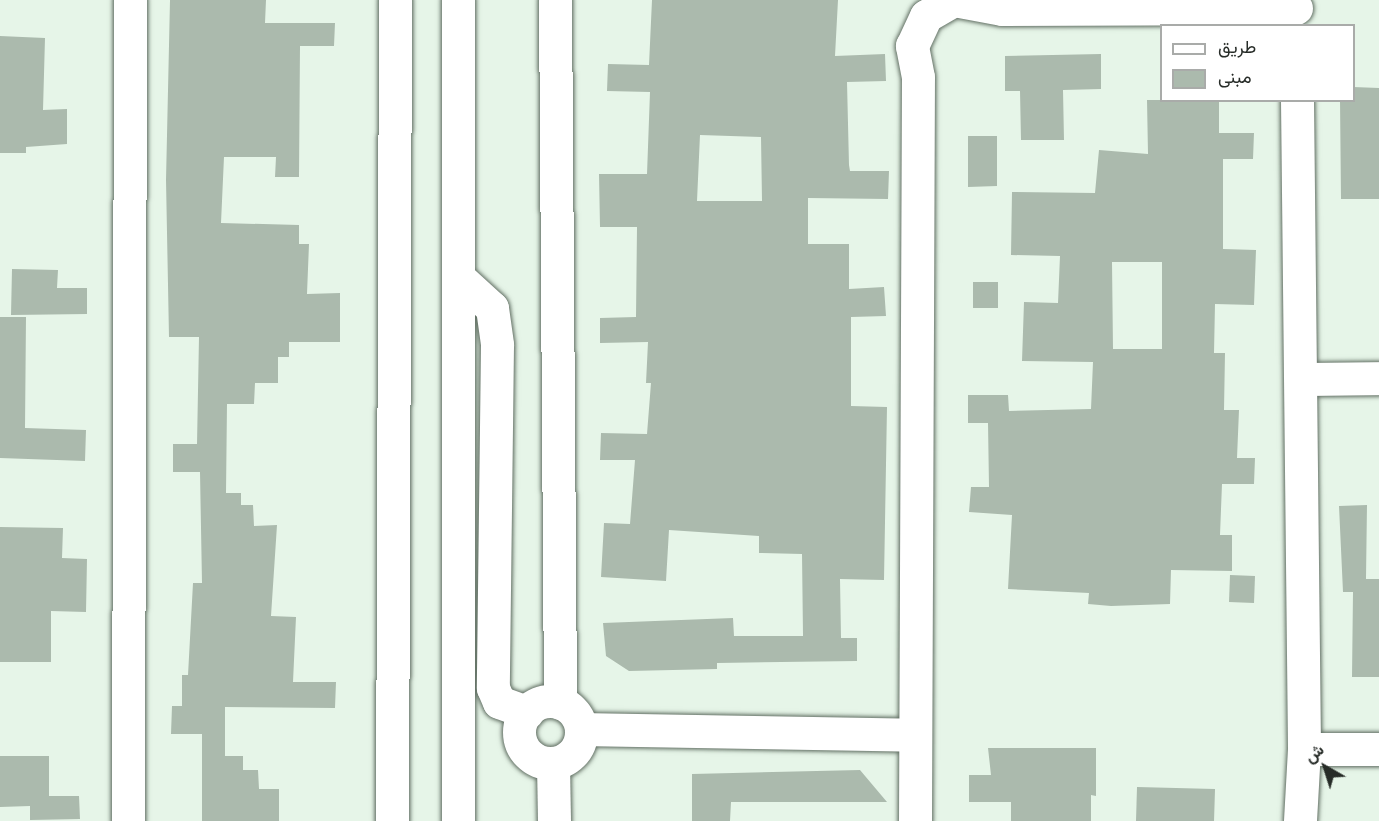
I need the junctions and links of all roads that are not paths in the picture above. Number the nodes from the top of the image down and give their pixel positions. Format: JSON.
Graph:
{"nodes":[{"id":1,"x":130,"y":0,"type":"edge"},
{"id":2,"x":395,"y":0,"type":"edge"},
{"id":3,"x":458,"y":0,"type":"edge"},
{"id":4,"x":555,"y":0,"type":"edge"},
{"id":5,"x":1296,"y":11,"type":"edge"},
{"id":6,"x":1297,"y":102,"type":"edge"},
{"id":7,"x":458,"y":277,"type":"junction"},
{"id":8,"x":1379,"y":378,"type":"edge"},
{"id":9,"x":1302,"y":379,"type":"junction"},
{"id":10,"x":560,"y":703,"type":"junction"},
{"id":11,"x":526,"y":712,"type":"junction"},
{"id":12,"x":581,"y":729,"type":"junction"},
{"id":13,"x":913,"y":735,"type":"junction"},
{"id":14,"x":1304,"y":749,"type":"junction"},
{"id":15,"x":1379,"y":749,"type":"edge"},
{"id":16,"x":553,"y":763,"type":"junction"},
{"id":17,"x":128,"y":821,"type":"edge"},
{"id":18,"x":392,"y":821,"type":"edge"},
{"id":19,"x":458,"y":821,"type":"edge"},
{"id":20,"x":554,"y":821,"type":"edge"},
{"id":21,"x":915,"y":821,"type":"edge"},
{"id":22,"x":1300,"y":821,"type":"edge"}],
"edges":[{"from":1,"to":17,"type":"street"},
{"from":2,"to":18,"type":"street"},
{"from":3,"to":7,"type":"street"},
{"from":4,"to":10,"type":"street"},
{"from":5,"to":13,"type":"street"},
{"from":6,"to":9,"type":"street"},
{"from":7,"to":11,"type":"street"},
{"from":7,"to":19,"type":"street"},
{"from":8,"to":9,"type":"street"},
{"from":9,"to":14,"type":"street"},
{"from":10,"to":11,"type":"street"},
{"from":10,"to":12,"type":"street"},
{"from":11,"to":16,"type":"street"},
{"from":12,"to":13,"type":"street"},
{"from":12,"to":16,"type":"street"},
{"from":13,"to":21,"type":"street"},
{"from":14,"to":15,"type":"street"},
{"from":14,"to":22,"type":"street"},
{"from":16,"to":20,"type":"street"}]}
